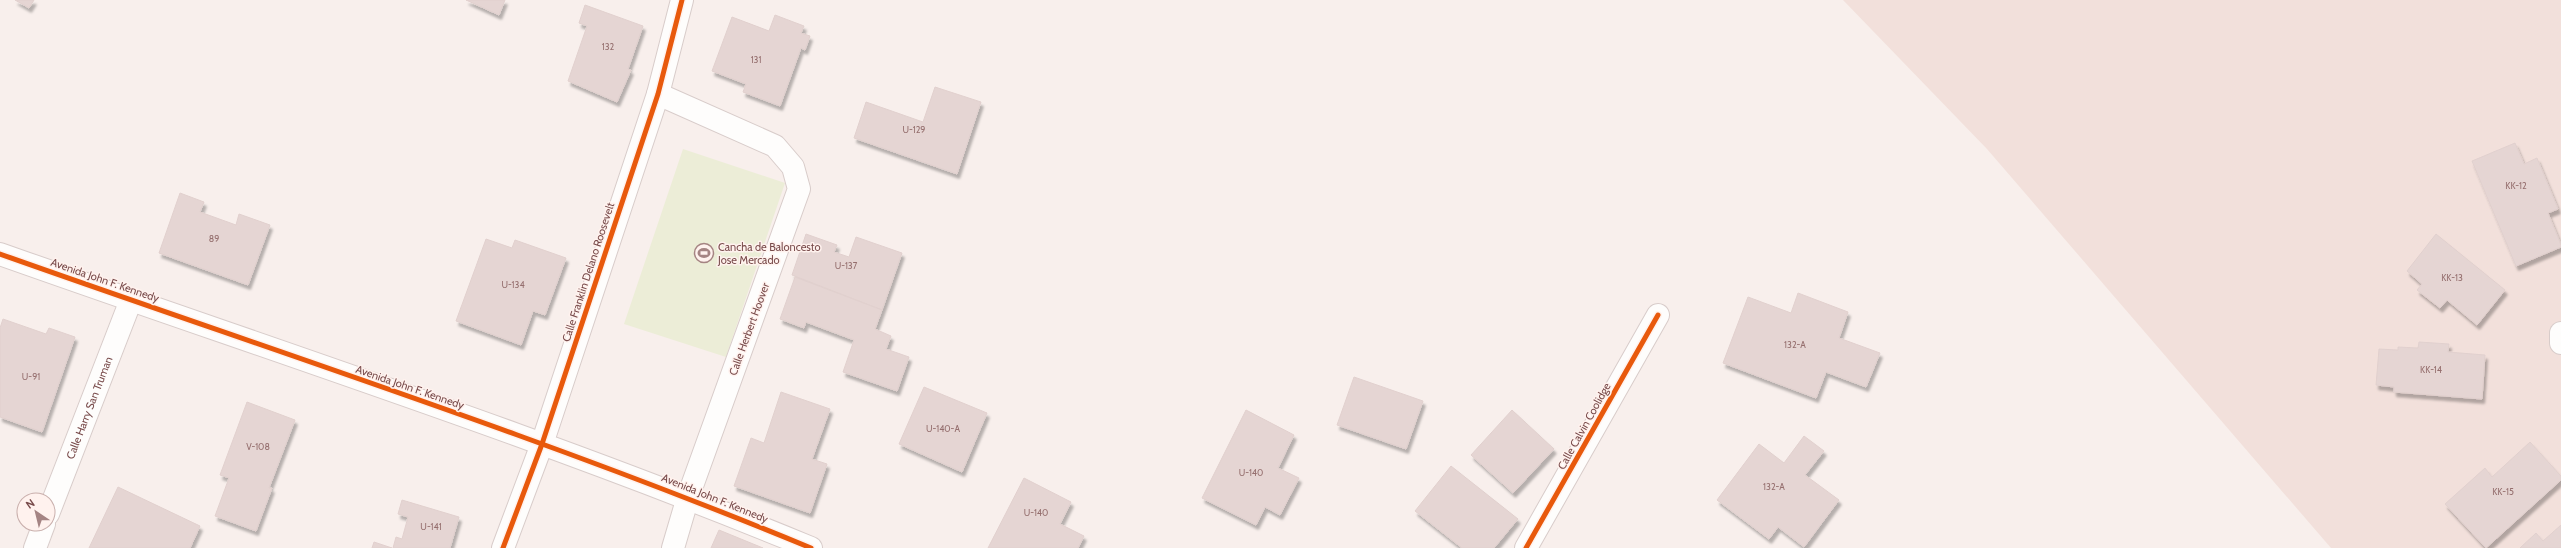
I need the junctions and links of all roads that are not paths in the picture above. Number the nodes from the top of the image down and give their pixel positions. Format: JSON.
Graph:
{"nodes":[{"id":1,"x":682,"y":0,"type":"edge"},
{"id":2,"x":658,"y":94,"type":"junction"},
{"id":3,"x":0,"y":254,"type":"edge"},
{"id":4,"x":131,"y":300,"type":"junction"},
{"id":5,"x":1658,"y":315,"type":"dead end"},
{"id":6,"x":2561,"y":333,"type":"edge"},
{"id":7,"x":2561,"y":343,"type":"edge"},
{"id":8,"x":542,"y":444,"type":"junction"},
{"id":9,"x":56,"y":493,"type":"edge"},
{"id":10,"x":688,"y":497,"type":"junction"},
{"id":11,"x":41,"y":532,"type":"edge"},
{"id":12,"x":35,"y":548,"type":"edge"},
{"id":13,"x":503,"y":548,"type":"edge"},
{"id":14,"x":673,"y":548,"type":"edge"},
{"id":15,"x":811,"y":548,"type":"edge"},
{"id":16,"x":1526,"y":548,"type":"edge"}],
"edges":[{"from":1,"to":2,"type":"street","name":"Calle Franklin Delano Roosevelt"},
{"from":2,"to":8,"type":"street","name":"Calle Franklin Delano Roosevelt"},
{"from":2,"to":10,"type":"street","name":"Calle Herbert Hoover"},
{"from":3,"to":4,"type":"street","name":"Avenida John F. Kennedy"},
{"from":4,"to":8,"type":"street","name":"Avenida John F. Kennedy"},
{"from":4,"to":9,"type":"street","name":"Calle Harry San Truman"},
{"from":5,"to":16,"type":"street","name":"Calle Calvin Coolidge"},
{"from":6,"to":7,"type":"street"},
{"from":8,"to":10,"type":"street","name":"Avenida John F. Kennedy"},
{"from":8,"to":13,"type":"street","name":"Calle Franklin Delano Roosevelt"},
{"from":10,"to":14,"type":"street","name":"Calle Herbert Hoover"},
{"from":10,"to":15,"type":"street","name":"Avenida John F. Kennedy"},
{"from":11,"to":12,"type":"street"}]}
